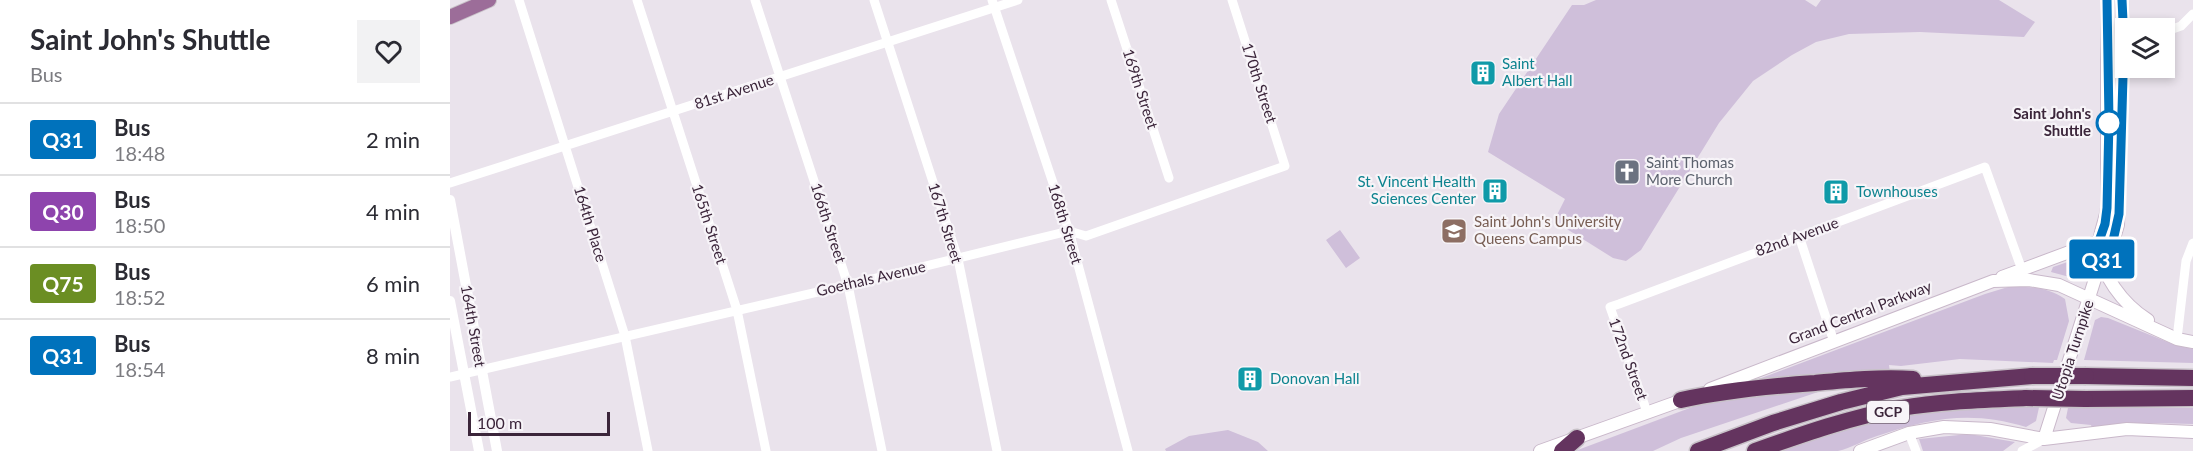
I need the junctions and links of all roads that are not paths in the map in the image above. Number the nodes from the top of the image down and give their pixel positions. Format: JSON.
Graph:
{"nodes":[{"id":1,"x":489,"y":0,"type":"edge"},
{"id":2,"x":519,"y":0,"type":"edge"},
{"id":3,"x":637,"y":0,"type":"edge"},
{"id":4,"x":755,"y":0,"type":"edge"},
{"id":5,"x":874,"y":0,"type":"edge"},
{"id":6,"x":1018,"y":0,"type":"edge"},
{"id":7,"x":1111,"y":0,"type":"edge"},
{"id":8,"x":1232,"y":0,"type":"edge"},
{"id":9,"x":2107,"y":0,"type":"edge"},
{"id":10,"x":2122,"y":0,"type":"edge"},
{"id":11,"x":994,"y":4,"type":"edge"},
{"id":12,"x":2193,"y":14,"type":"edge"},
{"id":13,"x":450,"y":17,"type":"edge"},
{"id":14,"x":2123,"y":18,"type":"edge"},
{"id":15,"x":2175,"y":28,"type":"edge"},
{"id":16,"x":888,"y":42,"type":"junction"},
{"id":17,"x":2108,"y":42,"type":"junction"},
{"id":18,"x":2115,"y":42,"type":"edge"},
{"id":19,"x":780,"y":77,"type":"junction"},
{"id":20,"x":2124,"y":78,"type":"edge"},
{"id":21,"x":673,"y":111,"type":"junction"},
{"id":22,"x":566,"y":146,"type":"junction"},
{"id":23,"x":1285,"y":165,"type":"joint"},
{"id":24,"x":1169,"y":178,"type":"dead end"},
{"id":25,"x":450,"y":183,"type":"edge"},
{"id":26,"x":450,"y":200,"type":"edge"},
{"id":27,"x":1069,"y":231,"type":"junction"},
{"id":28,"x":1799,"y":236,"type":"junction"},
{"id":29,"x":2099,"y":241,"type":"junction"},
{"id":30,"x":2193,"y":243,"type":"edge"},
{"id":31,"x":958,"y":259,"type":"junction"},
{"id":32,"x":2101,"y":261,"type":"junction"},
{"id":33,"x":2022,"y":270,"type":"junction"},
{"id":34,"x":1993,"y":281,"type":"junction"},
{"id":35,"x":848,"y":285,"type":"junction"},
{"id":36,"x":2089,"y":300,"type":"junction"},
{"id":37,"x":450,"y":301,"type":"edge"},
{"id":38,"x":1610,"y":307,"type":"joint"},
{"id":39,"x":737,"y":310,"type":"junction"},
{"id":40,"x":625,"y":336,"type":"junction"},
{"id":41,"x":2177,"y":339,"type":"junction"},
{"id":42,"x":1834,"y":342,"type":"junction"},
{"id":43,"x":2193,"y":342,"type":"edge"},
{"id":44,"x":481,"y":370,"type":"junction"},
{"id":45,"x":464,"y":374,"type":"junction"},
{"id":46,"x":450,"y":377,"type":"edge"},
{"id":47,"x":2193,"y":378,"type":"edge"},
{"id":48,"x":1962,"y":381,"type":"junction"},
{"id":49,"x":2193,"y":398,"type":"edge"},
{"id":50,"x":1681,"y":400,"type":"junction"},
{"id":51,"x":1647,"y":411,"type":"junction"},
{"id":52,"x":2193,"y":432,"type":"edge"},
{"id":53,"x":1909,"y":433,"type":"junction"},
{"id":54,"x":1577,"y":438,"type":"junction"},
{"id":55,"x":2044,"y":439,"type":"junction"},
{"id":56,"x":479,"y":451,"type":"edge"},
{"id":57,"x":497,"y":451,"type":"edge"},
{"id":58,"x":648,"y":451,"type":"edge"},
{"id":59,"x":766,"y":451,"type":"edge"},
{"id":60,"x":882,"y":451,"type":"edge"},
{"id":61,"x":997,"y":451,"type":"edge"},
{"id":62,"x":1128,"y":451,"type":"edge"},
{"id":63,"x":1540,"y":451,"type":"edge"},
{"id":64,"x":1562,"y":451,"type":"edge"},
{"id":65,"x":1698,"y":451,"type":"edge"},
{"id":66,"x":1755,"y":451,"type":"edge"},
{"id":67,"x":1860,"y":451,"type":"edge"},
{"id":68,"x":1916,"y":451,"type":"edge"},
{"id":69,"x":2022,"y":451,"type":"edge"}],
"edges":[{"from":1,"to":13,"type":"main road"},
{"from":2,"to":22,"type":"street","name":"164th Place"},
{"from":3,"to":21,"type":"street","name":"165th Street"},
{"from":4,"to":19,"type":"street","name":"166th Street"},
{"from":5,"to":16,"type":"street","name":"167th Street"},
{"from":6,"to":11,"type":"street","name":"81st Avenue"},
{"from":7,"to":24,"type":"street","name":"169th Street"},
{"from":8,"to":23,"type":"street","name":"170th Street"},
{"from":9,"to":17,"type":"main road"},
{"from":10,"to":14,"type":"main road"},
{"from":11,"to":16,"type":"street","name":"81st Avenue"},
{"from":11,"to":27,"type":"street","name":"168th Street"},
{"from":12,"to":15,"type":"street"},
{"from":16,"to":19,"type":"street","name":"81st Avenue"},
{"from":16,"to":31,"type":"street","name":"167th Street"},
{"from":17,"to":18,"type":"street"},
{"from":17,"to":29,"type":"main road"},
{"from":19,"to":21,"type":"street","name":"81st Avenue"},
{"from":19,"to":35,"type":"street","name":"166th Street"},
{"from":20,"to":32,"type":"main road"},
{"from":21,"to":22,"type":"street","name":"81st Avenue"},
{"from":21,"to":39,"type":"street","name":"165th Street"},
{"from":22,"to":25,"type":"street","name":"81st Avenue"},
{"from":22,"to":40,"type":"street","name":"164th Place"},
{"from":23,"to":27,"type":"street","name":"Goethals Avenue"},
{"from":26,"to":44,"type":"street","name":"164th Street"},
{"from":27,"to":31,"type":"street","name":"Goethals Avenue"},
{"from":27,"to":62,"type":"street","name":"168th Street"},
{"from":28,"to":33,"type":"street","name":"82nd Avenue"},
{"from":28,"to":38,"type":"street","name":"82nd Avenue"},
{"from":28,"to":42,"type":"street"},
{"from":29,"to":32,"type":"main road"},
{"from":29,"to":33,"type":"main road"},
{"from":30,"to":41,"type":"street"},
{"from":31,"to":35,"type":"street","name":"Goethals Avenue"},
{"from":31,"to":61,"type":"street","name":"167th Street"},
{"from":32,"to":36,"type":"main road","name":"Utopia Turnpike"},
{"from":32,"to":41,"type":"main road"},
{"from":33,"to":34,"type":"main road"},
{"from":34,"to":36,"type":"main road","name":"Grand Central Parkway"},
{"from":34,"to":42,"type":"main road","name":"Grand Central Parkway"},
{"from":35,"to":39,"type":"street","name":"Goethals Avenue"},
{"from":35,"to":60,"type":"street","name":"166th Street"},
{"from":36,"to":41,"type":"main road","name":"Grand Central Parkway"},
{"from":36,"to":55,"type":"main road","name":"Utopia Turnpike"},
{"from":37,"to":45,"type":"street","name":"164th Street"},
{"from":38,"to":51,"type":"street","name":"172nd Street"},
{"from":39,"to":40,"type":"street","name":"Goethals Avenue"},
{"from":39,"to":59,"type":"street","name":"165th Street"},
{"from":40,"to":44,"type":"street","name":"Goethals Avenue"},
{"from":40,"to":58,"type":"street","name":"164th Place"},
{"from":41,"to":43,"type":"main road","name":"Grand Central Parkway"},
{"from":42,"to":50,"type":"main road","name":"Grand Central Parkway"},
{"from":44,"to":45,"type":"street","name":"Goethals Avenue"},
{"from":44,"to":57,"type":"street","name":"164th Street"},
{"from":45,"to":46,"type":"street","name":"Goethals Avenue"},
{"from":45,"to":56,"type":"street","name":"164th Street"},
{"from":47,"to":48,"type":"highway","number":"GCP","bridge":true},
{"from":48,"to":50,"type":"highway"},
{"from":48,"to":65,"type":"highway","number":"GCP"},
{"from":49,"to":66,"type":"highway","number":"GCP","bridge":true},
{"from":50,"to":51,"type":"main road","name":"Grand Central Parkway"},
{"from":51,"to":54,"type":"main road","name":"Grand Central Parkway"},
{"from":52,"to":55,"type":"main road"},
{"from":53,"to":55,"type":"main road"},
{"from":53,"to":67,"type":"main road"},
{"from":53,"to":68,"type":"street"},
{"from":54,"to":63,"type":"main road","name":"Grand Central Parkway"},
{"from":54,"to":64,"type":"highway"},
{"from":55,"to":69,"type":"street"}]}
